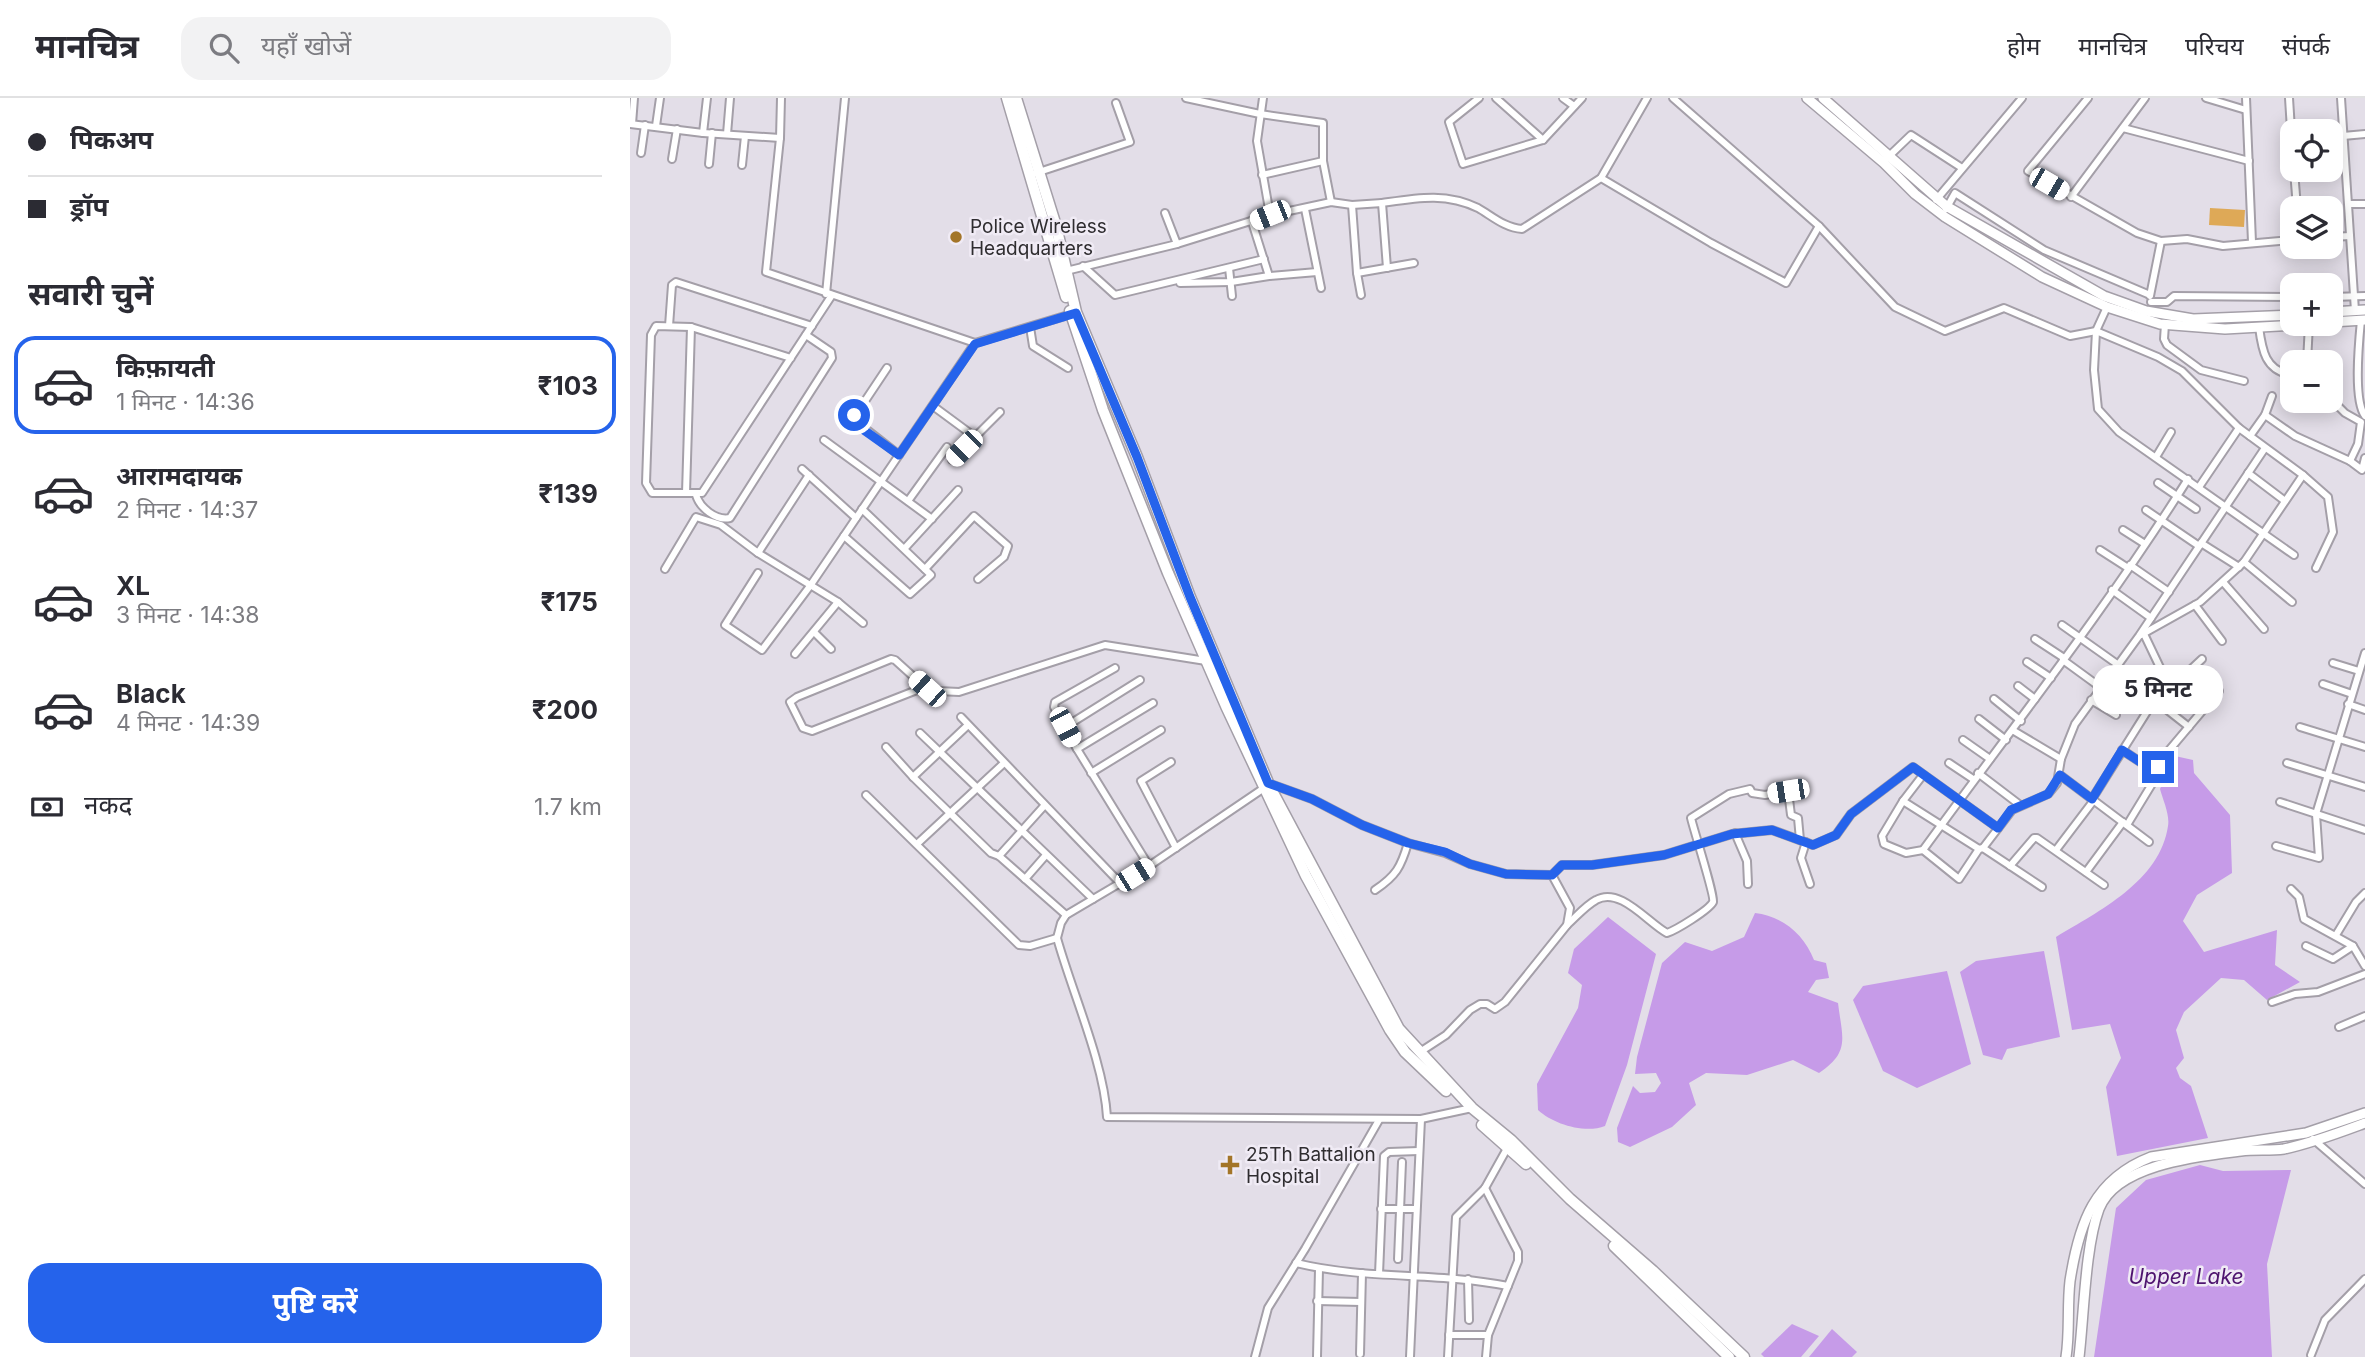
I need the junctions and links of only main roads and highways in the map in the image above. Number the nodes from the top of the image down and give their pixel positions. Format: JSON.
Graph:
{"nodes":[{"id":1,"x":1007,"y":98,"type":"edge"},
{"id":2,"x":1016,"y":98,"type":"edge"},
{"id":3,"x":1807,"y":98,"type":"edge"},
{"id":4,"x":1823,"y":98,"type":"edge"},
{"id":5,"x":1886,"y":159,"type":"junction"},
{"id":6,"x":1036,"y":173,"type":"junction"},
{"id":7,"x":1074,"y":313,"type":"junction"},
{"id":8,"x":2280,"y":315,"type":"edge"},
{"id":9,"x":2280,"y":326,"type":"edge"},
{"id":10,"x":1267,"y":786,"type":"junction"},
{"id":11,"x":1470,"y":1110,"type":"junction"},
{"id":12,"x":2365,"y":1113,"type":"edge"},
{"id":13,"x":2365,"y":1123,"type":"edge"},
{"id":14,"x":1509,"y":1143,"type":"junction"},
{"id":15,"x":1729,"y":1357,"type":"edge"},
{"id":16,"x":1744,"y":1357,"type":"edge"},
{"id":17,"x":2066,"y":1357,"type":"edge"},
{"id":18,"x":2079,"y":1357,"type":"edge"}],
"edges":[{"from":1,"to":6,"type":"main road"},
{"from":2,"to":6,"type":"main road"},
{"from":3,"to":5,"type":"main road"},
{"from":4,"to":5,"type":"main road"},
{"from":5,"to":8,"type":"main road"},
{"from":5,"to":9,"type":"main road"},
{"from":6,"to":7,"type":"main road"},
{"from":7,"to":10,"type":"main road"},
{"from":7,"to":10,"type":"main road"},
{"from":10,"to":11,"type":"main road"},
{"from":10,"to":11,"type":"main road"},
{"from":11,"to":14,"type":"main road"},
{"from":12,"to":17,"type":"main road"},
{"from":13,"to":18,"type":"main road"},
{"from":14,"to":15,"type":"main road"},
{"from":14,"to":16,"type":"main road"}]}
